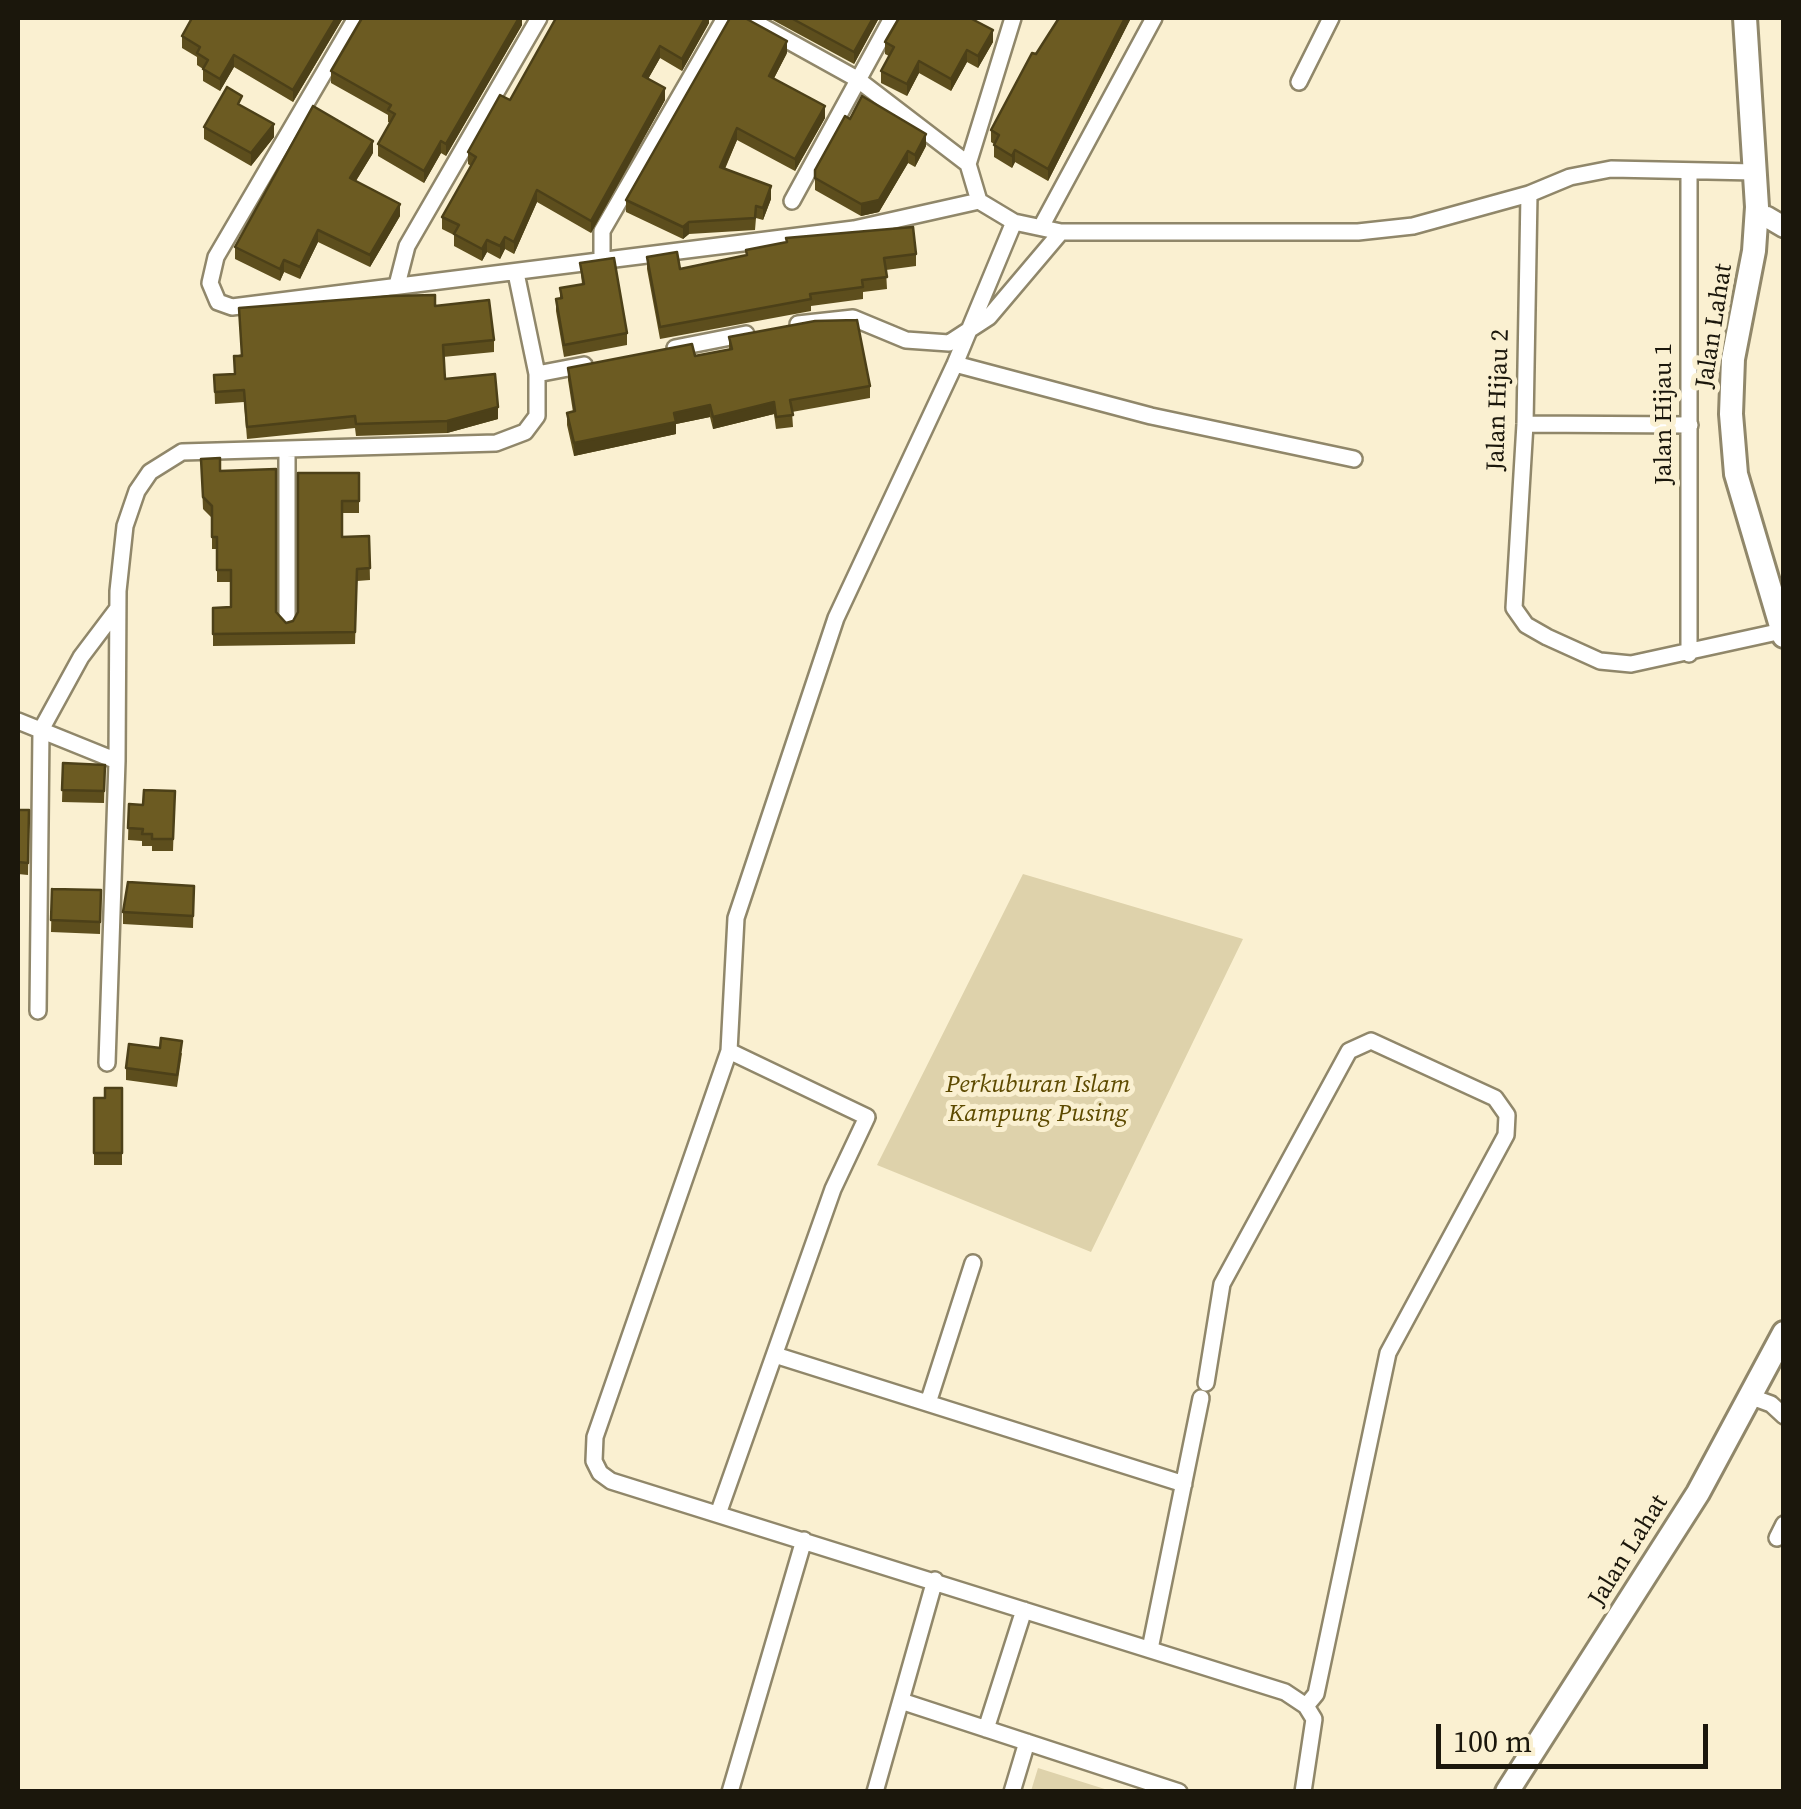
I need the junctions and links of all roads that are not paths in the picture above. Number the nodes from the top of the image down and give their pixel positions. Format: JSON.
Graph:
{"nodes":[{"id":1,"x":356,"y":18,"type":"edge"},
{"id":2,"x":538,"y":18,"type":"edge"},
{"id":3,"x":726,"y":18,"type":"edge"},
{"id":4,"x":748,"y":18,"type":"edge"},
{"id":5,"x":892,"y":18,"type":"edge"},
{"id":6,"x":1013,"y":18,"type":"edge"},
{"id":7,"x":1154,"y":18,"type":"edge"},
{"id":8,"x":1331,"y":18,"type":"edge"},
{"id":9,"x":1745,"y":18,"type":"edge"},
{"id":10,"x":857,"y":79,"type":"junction"},
{"id":11,"x":1299,"y":82,"type":"dead end"},
{"id":12,"x":968,"y":164,"type":"junction"},
{"id":13,"x":1755,"y":172,"type":"junction"},
{"id":14,"x":1690,"y":174,"type":"junction"},
{"id":15,"x":1530,"y":194,"type":"junction"},
{"id":16,"x":792,"y":201,"type":"dead end"},
{"id":17,"x":979,"y":201,"type":"junction"},
{"id":18,"x":1756,"y":216,"type":"junction"},
{"id":19,"x":1014,"y":222,"type":"junction"},
{"id":20,"x":1784,"y":226,"type":"edge"},
{"id":21,"x":1041,"y":227,"type":"junction"},
{"id":22,"x":1061,"y":232,"type":"junction"},
{"id":23,"x":602,"y":261,"type":"junction"},
{"id":24,"x":516,"y":273,"type":"junction"},
{"id":25,"x":397,"y":285,"type":"junction"},
{"id":26,"x":784,"y":327,"type":"edge"},
{"id":27,"x":765,"y":330,"type":"edge"},
{"id":28,"x":964,"y":336,"type":"junction"},
{"id":29,"x":651,"y":352,"type":"edge"},
{"id":30,"x":594,"y":363,"type":"edge"},
{"id":31,"x":955,"y":364,"type":"junction"},
{"id":32,"x":537,"y":374,"type":"junction"},
{"id":33,"x":1525,"y":424,"type":"junction"},
{"id":34,"x":1690,"y":426,"type":"junction"},
{"id":35,"x":287,"y":450,"type":"junction"},
{"id":36,"x":1354,"y":460,"type":"dead end"},
{"id":37,"x":118,"y":608,"type":"junction"},
{"id":38,"x":287,"y":624,"type":"edge"},
{"id":39,"x":1783,"y":634,"type":"edge"},
{"id":40,"x":1688,"y":654,"type":"junction"},
{"id":41,"x":18,"y":721,"type":"edge"},
{"id":42,"x":42,"y":730,"type":"junction"},
{"id":43,"x":117,"y":761,"type":"junction"},
{"id":44,"x":38,"y":1011,"type":"dead end"},
{"id":45,"x":729,"y":1050,"type":"junction"},
{"id":46,"x":107,"y":1063,"type":"dead end"},
{"id":47,"x":973,"y":1263,"type":"dead end"},
{"id":48,"x":1784,"y":1333,"type":"edge"},
{"id":49,"x":775,"y":1354,"type":"junction"},
{"id":50,"x":1750,"y":1396,"type":"junction"},
{"id":51,"x":928,"y":1403,"type":"junction"},
{"id":52,"x":1784,"y":1416,"type":"edge"},
{"id":53,"x":1184,"y":1484,"type":"junction"},
{"id":54,"x":718,"y":1514,"type":"junction"},
{"id":55,"x":804,"y":1540,"type":"junction"},
{"id":56,"x":935,"y":1580,"type":"junction"},
{"id":57,"x":1024,"y":1610,"type":"junction"},
{"id":58,"x":1150,"y":1649,"type":"junction"},
{"id":59,"x":901,"y":1701,"type":"junction"},
{"id":60,"x":1306,"y":1706,"type":"junction"},
{"id":61,"x":986,"y":1729,"type":"junction"},
{"id":62,"x":1027,"y":1742,"type":"junction"},
{"id":63,"x":1173,"y":1791,"type":"edge"},
{"id":64,"x":730,"y":1792,"type":"edge"},
{"id":65,"x":875,"y":1792,"type":"edge"},
{"id":66,"x":1012,"y":1792,"type":"edge"},
{"id":67,"x":1303,"y":1792,"type":"edge"},
{"id":68,"x":1507,"y":1792,"type":"edge"}],
"edges":[{"from":1,"to":25,"type":"street"},
{"from":2,"to":25,"type":"street"},
{"from":3,"to":23,"type":"street"},
{"from":4,"to":10,"type":"street"},
{"from":5,"to":10,"type":"street"},
{"from":6,"to":12,"type":"street"},
{"from":7,"to":21,"type":"street"},
{"from":8,"to":11,"type":"street"},
{"from":9,"to":13,"type":"main road","name":"Jalan Lahat"},
{"from":10,"to":12,"type":"street"},
{"from":10,"to":16,"type":"street"},
{"from":12,"to":17,"type":"street"},
{"from":13,"to":14,"type":"street"},
{"from":13,"to":18,"type":"main road","name":"Jalan Lahat"},
{"from":14,"to":15,"type":"street"},
{"from":14,"to":34,"type":"street","name":"Jalan Hijau 1"},
{"from":15,"to":22,"type":"street"},
{"from":15,"to":33,"type":"street","name":"Jalan Hijau 2"},
{"from":17,"to":19,"type":"street"},
{"from":17,"to":23,"type":"street"},
{"from":18,"to":20,"type":"street"},
{"from":18,"to":39,"type":"main road","name":"Jalan Lahat"},
{"from":19,"to":21,"type":"street"},
{"from":19,"to":28,"type":"street"},
{"from":21,"to":22,"type":"street"},
{"from":22,"to":28,"type":"street"},
{"from":23,"to":24,"type":"street"},
{"from":24,"to":25,"type":"street"},
{"from":24,"to":32,"type":"street"},
{"from":26,"to":28,"type":"street"},
{"from":27,"to":29,"type":"street"},
{"from":28,"to":31,"type":"street"},
{"from":30,"to":32,"type":"street"},
{"from":31,"to":36,"type":"street"},
{"from":31,"to":45,"type":"street"},
{"from":32,"to":35,"type":"street"},
{"from":33,"to":34,"type":"street"},
{"from":33,"to":40,"type":"street","name":"Jalan Hijau 2"},
{"from":34,"to":40,"type":"street","name":"Jalan Hijau 1"},
{"from":35,"to":37,"type":"street"},
{"from":35,"to":38,"type":"street"},
{"from":37,"to":42,"type":"street"},
{"from":37,"to":43,"type":"street"},
{"from":39,"to":40,"type":"street"},
{"from":41,"to":42,"type":"street"},
{"from":42,"to":43,"type":"street"},
{"from":42,"to":44,"type":"street"},
{"from":43,"to":46,"type":"street"},
{"from":45,"to":49,"type":"street"},
{"from":45,"to":54,"type":"street"},
{"from":47,"to":51,"type":"street"},
{"from":48,"to":50,"type":"main road","name":"Jalan Lahat"},
{"from":49,"to":51,"type":"street"},
{"from":49,"to":54,"type":"street"},
{"from":50,"to":52,"type":"street"},
{"from":50,"to":68,"type":"main road","name":"Jalan Lahat"},
{"from":51,"to":53,"type":"street"},
{"from":53,"to":58,"type":"street"},
{"from":53,"to":60,"type":"street"},
{"from":54,"to":55,"type":"street"},
{"from":55,"to":56,"type":"street"},
{"from":55,"to":64,"type":"street"},
{"from":56,"to":57,"type":"street"},
{"from":56,"to":59,"type":"street"},
{"from":57,"to":58,"type":"street"},
{"from":57,"to":61,"type":"street"},
{"from":58,"to":60,"type":"street"},
{"from":59,"to":61,"type":"street"},
{"from":59,"to":65,"type":"street"},
{"from":60,"to":67,"type":"street"},
{"from":61,"to":62,"type":"street"},
{"from":62,"to":63,"type":"street"},
{"from":62,"to":66,"type":"street"}]}
